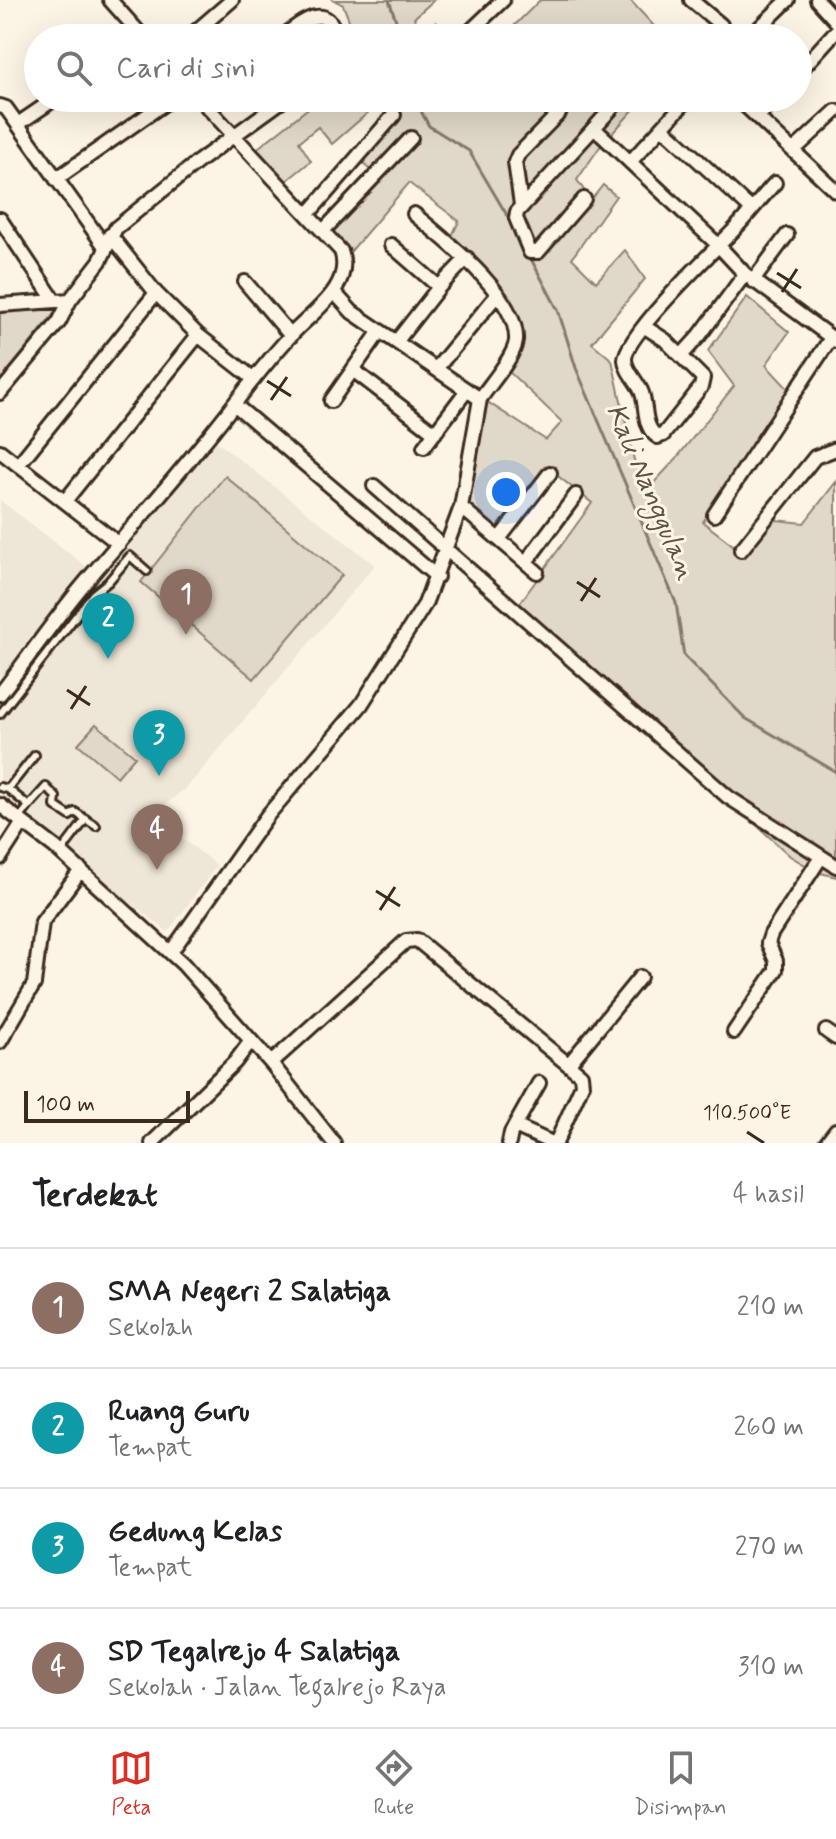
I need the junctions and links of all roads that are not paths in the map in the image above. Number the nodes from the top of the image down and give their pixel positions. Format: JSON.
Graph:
{"nodes":[{"id":1,"x":232,"y":0,"type":"edge"},
{"id":2,"x":503,"y":0,"type":"edge"},
{"id":3,"x":691,"y":0,"type":"edge"},
{"id":4,"x":788,"y":0,"type":"edge"},
{"id":5,"x":817,"y":0,"type":"edge"},
{"id":6,"x":114,"y":2,"type":"edge"},
{"id":7,"x":706,"y":5,"type":"edge"},
{"id":8,"x":836,"y":21,"type":"edge"},
{"id":9,"x":132,"y":24,"type":"edge"},
{"id":10,"x":204,"y":24,"type":"edge"},
{"id":11,"x":299,"y":24,"type":"edge"},
{"id":12,"x":332,"y":24,"type":"edge"},
{"id":13,"x":478,"y":24,"type":"edge"},
{"id":14,"x":720,"y":24,"type":"edge"},
{"id":15,"x":763,"y":24,"type":"edge"},
{"id":16,"x":836,"y":31,"type":"edge"},
{"id":17,"x":812,"y":58,"type":"edge"},
{"id":18,"x":0,"y":106,"type":"edge"},
{"id":19,"x":836,"y":111,"type":"edge"},
{"id":20,"x":36,"y":112,"type":"edge"},
{"id":21,"x":152,"y":112,"type":"edge"},
{"id":22,"x":214,"y":112,"type":"edge"},
{"id":23,"x":268,"y":112,"type":"edge"},
{"id":24,"x":560,"y":112,"type":"dead end"},
{"id":25,"x":608,"y":112,"type":"edge"},
{"id":26,"x":677,"y":112,"type":"edge"},
{"id":27,"x":752,"y":112,"type":"edge"},
{"id":28,"x":762,"y":112,"type":"edge"},
{"id":29,"x":394,"y":115,"type":"dead end"},
{"id":30,"x":758,"y":117,"type":"junction"},
{"id":31,"x":18,"y":124,"type":"junction"},
{"id":32,"x":594,"y":128,"type":"junction"},
{"id":33,"x":663,"y":128,"type":"junction"},
{"id":34,"x":236,"y":136,"type":"junction"},
{"id":35,"x":411,"y":138,"type":"dead end"},
{"id":36,"x":794,"y":150,"type":"junction"},
{"id":37,"x":630,"y":162,"type":"junction"},
{"id":38,"x":56,"y":179,"type":"junction"},
{"id":39,"x":775,"y":183,"type":"dead end"},
{"id":40,"x":836,"y":191,"type":"edge"},
{"id":41,"x":584,"y":199,"type":"dead end"},
{"id":42,"x":521,"y":205,"type":"junction"},
{"id":43,"x":751,"y":209,"type":"junction"},
{"id":44,"x":308,"y":214,"type":"junction"},
{"id":45,"x":414,"y":214,"type":"dead end"},
{"id":46,"x":0,"y":219,"type":"edge"},
{"id":47,"x":323,"y":231,"type":"junction"},
{"id":48,"x":787,"y":235,"type":"dead end"},
{"id":49,"x":108,"y":241,"type":"junction"},
{"id":50,"x":717,"y":244,"type":"junction"},
{"id":51,"x":391,"y":245,"type":"dead end"},
{"id":52,"x":467,"y":258,"type":"junction"},
{"id":53,"x":749,"y":277,"type":"junction"},
{"id":54,"x":245,"y":282,"type":"dead end"},
{"id":55,"x":439,"y":287,"type":"junction"},
{"id":56,"x":334,"y":292,"type":"junction"},
{"id":57,"x":156,"y":293,"type":"junction"},
{"id":58,"x":497,"y":295,"type":"junction"},
{"id":59,"x":54,"y":300,"type":"junction"},
{"id":60,"x":70,"y":300,"type":"junction"},
{"id":61,"x":0,"y":305,"type":"edge"},
{"id":62,"x":645,"y":327,"type":"junction"},
{"id":63,"x":380,"y":331,"type":"junction"},
{"id":64,"x":198,"y":335,"type":"junction"},
{"id":65,"x":291,"y":336,"type":"junction"},
{"id":66,"x":834,"y":340,"type":"edge"},
{"id":67,"x":396,"y":342,"type":"junction"},
{"id":68,"x":681,"y":356,"type":"junction"},
{"id":69,"x":436,"y":369,"type":"junction"},
{"id":70,"x":353,"y":370,"type":"junction"},
{"id":71,"x":254,"y":379,"type":"junction"},
{"id":72,"x":467,"y":390,"type":"junction"},
{"id":73,"x":0,"y":393,"type":"edge"},
{"id":74,"x":480,"y":399,"type":"junction"},
{"id":75,"x":331,"y":401,"type":"dead end"},
{"id":76,"x":234,"y":404,"type":"junction"},
{"id":77,"x":435,"y":433,"type":"junction"},
{"id":78,"x":424,"y":447,"type":"dead end"},
{"id":79,"x":836,"y":449,"type":"edge"},
{"id":80,"x":0,"y":451,"type":"edge"},
{"id":81,"x":18,"y":465,"type":"junction"},
{"id":82,"x":550,"y":473,"type":"dead end"},
{"id":83,"x":374,"y":486,"type":"dead end"},
{"id":84,"x":576,"y":495,"type":"dead end"},
{"id":85,"x":65,"y":501,"type":"junction"},
{"id":86,"x":461,"y":507,"type":"junction"},
{"id":87,"x":714,"y":515,"type":"dead end"},
{"id":88,"x":499,"y":539,"type":"junction"},
{"id":89,"x":119,"y":544,"type":"junction"},
{"id":90,"x":447,"y":548,"type":"junction"},
{"id":91,"x":741,"y":550,"type":"dead end"},
{"id":92,"x":109,"y":555,"type":"junction"},
{"id":93,"x":130,"y":556,"type":"junction"},
{"id":94,"x":526,"y":562,"type":"junction"},
{"id":95,"x":147,"y":571,"type":"dead end"},
{"id":96,"x":537,"y":572,"type":"dead end"},
{"id":97,"x":437,"y":577,"type":"junction"},
{"id":98,"x":0,"y":694,"type":"edge"},
{"id":99,"x":0,"y":714,"type":"edge"},
{"id":100,"x":35,"y":755,"type":"dead end"},
{"id":101,"x":0,"y":787,"type":"edge"},
{"id":102,"x":8,"y":789,"type":"junction"},
{"id":103,"x":0,"y":805,"type":"edge"},
{"id":104,"x":29,"y":806,"type":"junction"},
{"id":105,"x":86,"y":819,"type":"junction"},
{"id":106,"x":20,"y":822,"type":"junction"},
{"id":107,"x":96,"y":826,"type":"dead end"},
{"id":108,"x":61,"y":852,"type":"junction"},
{"id":109,"x":821,"y":857,"type":"junction"},
{"id":110,"x":0,"y":858,"type":"edge"},
{"id":111,"x":836,"y":866,"type":"edge"},
{"id":112,"x":81,"y":870,"type":"junction"},
{"id":113,"x":171,"y":952,"type":"junction"},
{"id":114,"x":640,"y":977,"type":"dead end"},
{"id":115,"x":734,"y":1032,"type":"dead end"},
{"id":116,"x":0,"y":1042,"type":"edge"},
{"id":117,"x":250,"y":1042,"type":"junction"},
{"id":118,"x":271,"y":1063,"type":"junction"},
{"id":119,"x":569,"y":1064,"type":"junction"},
{"id":120,"x":539,"y":1083,"type":"dead end"},
{"id":121,"x":515,"y":1126,"type":"junction"},
{"id":122,"x":836,"y":1130,"type":"edge"},
{"id":123,"x":326,"y":1140,"type":"edge"},
{"id":124,"x":154,"y":1142,"type":"edge"},
{"id":125,"x":509,"y":1143,"type":"edge"},
{"id":126,"x":554,"y":1143,"type":"edge"},
{"id":127,"x":826,"y":1143,"type":"edge"}],
"edges":[{"from":1,"to":10,"type":"street"},
{"from":2,"to":13,"type":"street"},
{"from":3,"to":7,"type":"street"},
{"from":4,"to":15,"type":"street"},
{"from":5,"to":8,"type":"street"},
{"from":6,"to":9,"type":"street"},
{"from":7,"to":14,"type":"street"},
{"from":11,"to":12,"type":"street"},
{"from":16,"to":17,"type":"street"},
{"from":18,"to":31,"type":"street"},
{"from":19,"to":36,"type":"street"},
{"from":20,"to":31,"type":"street"},
{"from":21,"to":38,"type":"street"},
{"from":22,"to":34,"type":"street"},
{"from":23,"to":34,"type":"street"},
{"from":24,"to":42,"type":"street"},
{"from":25,"to":32,"type":"street"},
{"from":26,"to":33,"type":"street"},
{"from":27,"to":30,"type":"street"},
{"from":28,"to":30,"type":"street"},
{"from":29,"to":44,"type":"street"},
{"from":30,"to":36,"type":"street"},
{"from":31,"to":38,"type":"street"},
{"from":32,"to":37,"type":"street"},
{"from":32,"to":42,"type":"street"},
{"from":33,"to":37,"type":"street"},
{"from":33,"to":43,"type":"street"},
{"from":34,"to":44,"type":"street"},
{"from":34,"to":49,"type":"street"},
{"from":35,"to":47,"type":"street"},
{"from":36,"to":40,"type":"street"},
{"from":37,"to":50,"type":"street"},
{"from":38,"to":49,"type":"street"},
{"from":39,"to":43,"type":"street"},
{"from":41,"to":42,"type":"street"},
{"from":43,"to":50,"type":"street"},
{"from":44,"to":47,"type":"street"},
{"from":45,"to":52,"type":"street"},
{"from":46,"to":59,"type":"street"},
{"from":47,"to":56,"type":"street"},
{"from":48,"to":53,"type":"street"},
{"from":49,"to":57,"type":"street"},
{"from":49,"to":60,"type":"street"},
{"from":50,"to":53,"type":"street"},
{"from":50,"to":62,"type":"street"},
{"from":51,"to":55,"type":"street"},
{"from":52,"to":55,"type":"street"},
{"from":52,"to":58,"type":"street"},
{"from":53,"to":66,"type":"street"},
{"from":53,"to":68,"type":"street"},
{"from":54,"to":65,"type":"street"},
{"from":55,"to":67,"type":"street"},
{"from":56,"to":63,"type":"street"},
{"from":56,"to":65,"type":"street"},
{"from":57,"to":64,"type":"street"},
{"from":57,"to":81,"type":"street"},
{"from":58,"to":69,"type":"street"},
{"from":58,"to":74,"type":"street"},
{"from":59,"to":60,"type":"street"},
{"from":59,"to":61,"type":"street"},
{"from":60,"to":73,"type":"street"},
{"from":62,"to":68,"type":"street"},
{"from":62,"to":68,"type":"street"},
{"from":63,"to":67,"type":"street"},
{"from":63,"to":70,"type":"street"},
{"from":64,"to":71,"type":"street"},
{"from":64,"to":85,"type":"street"},
{"from":65,"to":71,"type":"street"},
{"from":66,"to":87,"type":"street"},
{"from":67,"to":69,"type":"street"},
{"from":69,"to":72,"type":"street"},
{"from":70,"to":75,"type":"street"},
{"from":70,"to":77,"type":"street"},
{"from":71,"to":76,"type":"street"},
{"from":72,"to":74,"type":"street"},
{"from":72,"to":77,"type":"street"},
{"from":74,"to":86,"type":"street"},
{"from":76,"to":89,"type":"street"},
{"from":76,"to":97,"type":"street"},
{"from":77,"to":78,"type":"street"},
{"from":79,"to":91,"type":"street"},
{"from":80,"to":81,"type":"street"},
{"from":81,"to":85,"type":"street"},
{"from":82,"to":88,"type":"street"},
{"from":83,"to":90,"type":"street"},
{"from":84,"to":94,"type":"street"},
{"from":85,"to":89,"type":"street"},
{"from":86,"to":88,"type":"street"},
{"from":86,"to":90,"type":"street"},
{"from":88,"to":94,"type":"street"},
{"from":89,"to":92,"type":"street"},
{"from":90,"to":97,"type":"street"},
{"from":90,"to":109,"type":"street"},
{"from":92,"to":93,"type":"lane"},
{"from":92,"to":98,"type":"street"},
{"from":93,"to":95,"type":"lane"},
{"from":93,"to":99,"type":"lane"},
{"from":94,"to":96,"type":"street"},
{"from":97,"to":113,"type":"street"},
{"from":100,"to":102,"type":"lane"},
{"from":101,"to":102,"type":"lane"},
{"from":102,"to":104,"type":"lane"},
{"from":103,"to":106,"type":"street"},
{"from":104,"to":105,"type":"lane"},
{"from":104,"to":106,"type":"lane"},
{"from":105,"to":107,"type":"lane"},
{"from":105,"to":108,"type":"lane"},
{"from":106,"to":108,"type":"street"},
{"from":106,"to":110,"type":"street"},
{"from":108,"to":112,"type":"street"},
{"from":109,"to":111,"type":"street"},
{"from":109,"to":115,"type":"street"},
{"from":112,"to":113,"type":"street"},
{"from":112,"to":116,"type":"street"},
{"from":113,"to":117,"type":"street"},
{"from":114,"to":119,"type":"street"},
{"from":117,"to":118,"type":"street"},
{"from":117,"to":124,"type":"street"},
{"from":118,"to":119,"type":"street"},
{"from":118,"to":123,"type":"street"},
{"from":119,"to":126,"type":"street"},
{"from":120,"to":121,"type":"street"},
{"from":121,"to":125,"type":"street"},
{"from":121,"to":126,"type":"street"},
{"from":122,"to":127,"type":"street"}]}
